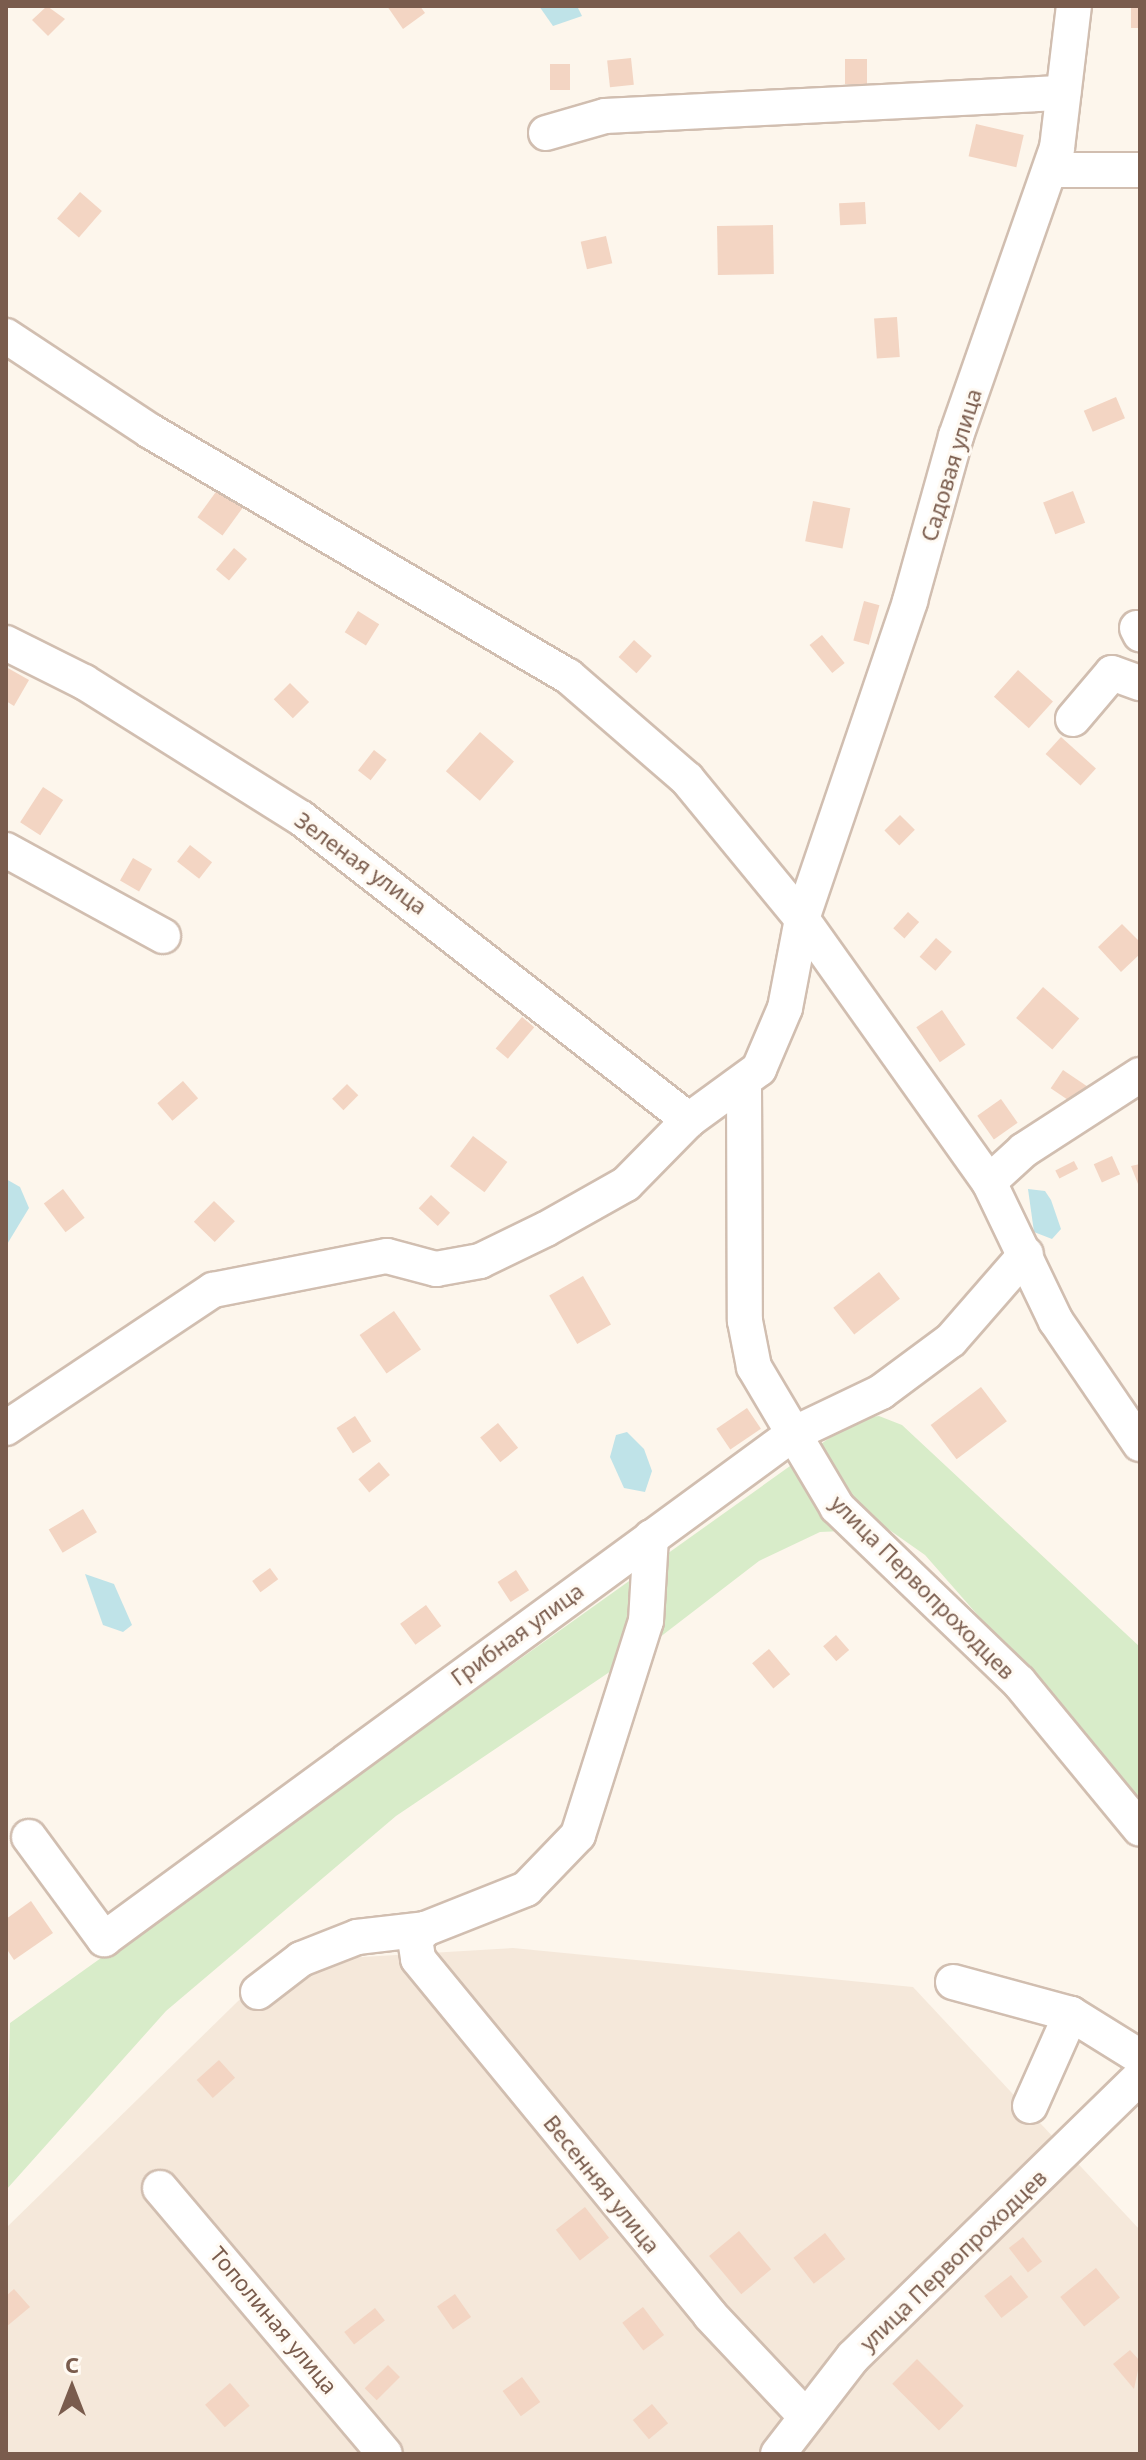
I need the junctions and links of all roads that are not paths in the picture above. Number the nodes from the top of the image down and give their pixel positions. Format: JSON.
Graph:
{"nodes":[{"id":1,"x":1074,"y":6,"type":"edge"},
{"id":2,"x":1063,"y":93,"type":"junction"},
{"id":3,"x":546,"y":133,"type":"dead end"},
{"id":4,"x":1050,"y":170,"type":"junction"},
{"id":5,"x":1140,"y":170,"type":"edge"},
{"id":6,"x":6,"y":336,"type":"edge"},
{"id":7,"x":6,"y":643,"type":"edge"},
{"id":8,"x":1126,"y":678,"type":"edge"},
{"id":9,"x":1073,"y":719,"type":"dead end"},
{"id":10,"x":6,"y":850,"type":"edge"},
{"id":11,"x":802,"y":919,"type":"junction"},
{"id":12,"x":163,"y":936,"type":"dead end"},
{"id":13,"x":1140,"y":1075,"type":"edge"},
{"id":14,"x":744,"y":1083,"type":"junction"},
{"id":15,"x":689,"y":1120,"type":"junction"},
{"id":16,"x":989,"y":1182,"type":"junction"},
{"id":17,"x":1026,"y":1254,"type":"junction"},
{"id":18,"x":6,"y":1428,"type":"edge"},
{"id":19,"x":793,"y":1434,"type":"junction"},
{"id":20,"x":1140,"y":1444,"type":"edge"},
{"id":21,"x":651,"y":1537,"type":"junction"},
{"id":22,"x":1140,"y":1829,"type":"edge"},
{"id":23,"x":29,"y":1837,"type":"dead end"},
{"id":24,"x":420,"y":1934,"type":"junction"},
{"id":25,"x":953,"y":1982,"type":"dead end"},
{"id":26,"x":258,"y":1992,"type":"dead end"},
{"id":27,"x":1071,"y":2014,"type":"junction"},
{"id":28,"x":1140,"y":2057,"type":"edge"},
{"id":29,"x":1140,"y":2077,"type":"edge"},
{"id":30,"x":1030,"y":2106,"type":"dead end"},
{"id":31,"x":160,"y":2188,"type":"dead end"},
{"id":32,"x":806,"y":2417,"type":"junction"},
{"id":33,"x":385,"y":2454,"type":"edge"},
{"id":34,"x":778,"y":2454,"type":"edge"}],
"edges":[{"from":1,"to":2,"type":"street","name":"Садовая улица"},
{"from":2,"to":3,"type":"street"},
{"from":2,"to":4,"type":"street","name":"Садовая улица"},
{"from":4,"to":5,"type":"street"},
{"from":4,"to":11,"type":"street","name":"Садовая улица"},
{"from":6,"to":11,"type":"street"},
{"from":7,"to":15,"type":"street","name":"Зеленая улица"},
{"from":8,"to":9,"type":"street"},
{"from":10,"to":12,"type":"street"},
{"from":11,"to":14,"type":"street","name":"Садовая улица"},
{"from":11,"to":16,"type":"street"},
{"from":13,"to":16,"type":"street"},
{"from":14,"to":15,"type":"street"},
{"from":14,"to":19,"type":"street","name":"улица Первопроходцев"},
{"from":15,"to":18,"type":"street"},
{"from":16,"to":17,"type":"street"},
{"from":17,"to":19,"type":"street","name":"Грибная улица"},
{"from":17,"to":20,"type":"street"},
{"from":19,"to":21,"type":"street","name":"Грибная улица"},
{"from":19,"to":22,"type":"street","name":"улица Первопроходцев"},
{"from":21,"to":23,"type":"street","name":"Грибная улица"},
{"from":21,"to":24,"type":"street"},
{"from":24,"to":26,"type":"street"},
{"from":24,"to":32,"type":"street","name":"Весенняя улица"},
{"from":25,"to":27,"type":"street"},
{"from":27,"to":28,"type":"street"},
{"from":27,"to":30,"type":"street"},
{"from":29,"to":32,"type":"street","name":"улица Первопроходцев"},
{"from":31,"to":33,"type":"street","name":"Тополиная улица"},
{"from":32,"to":34,"type":"street","name":"улица Первопроходцев"}]}
